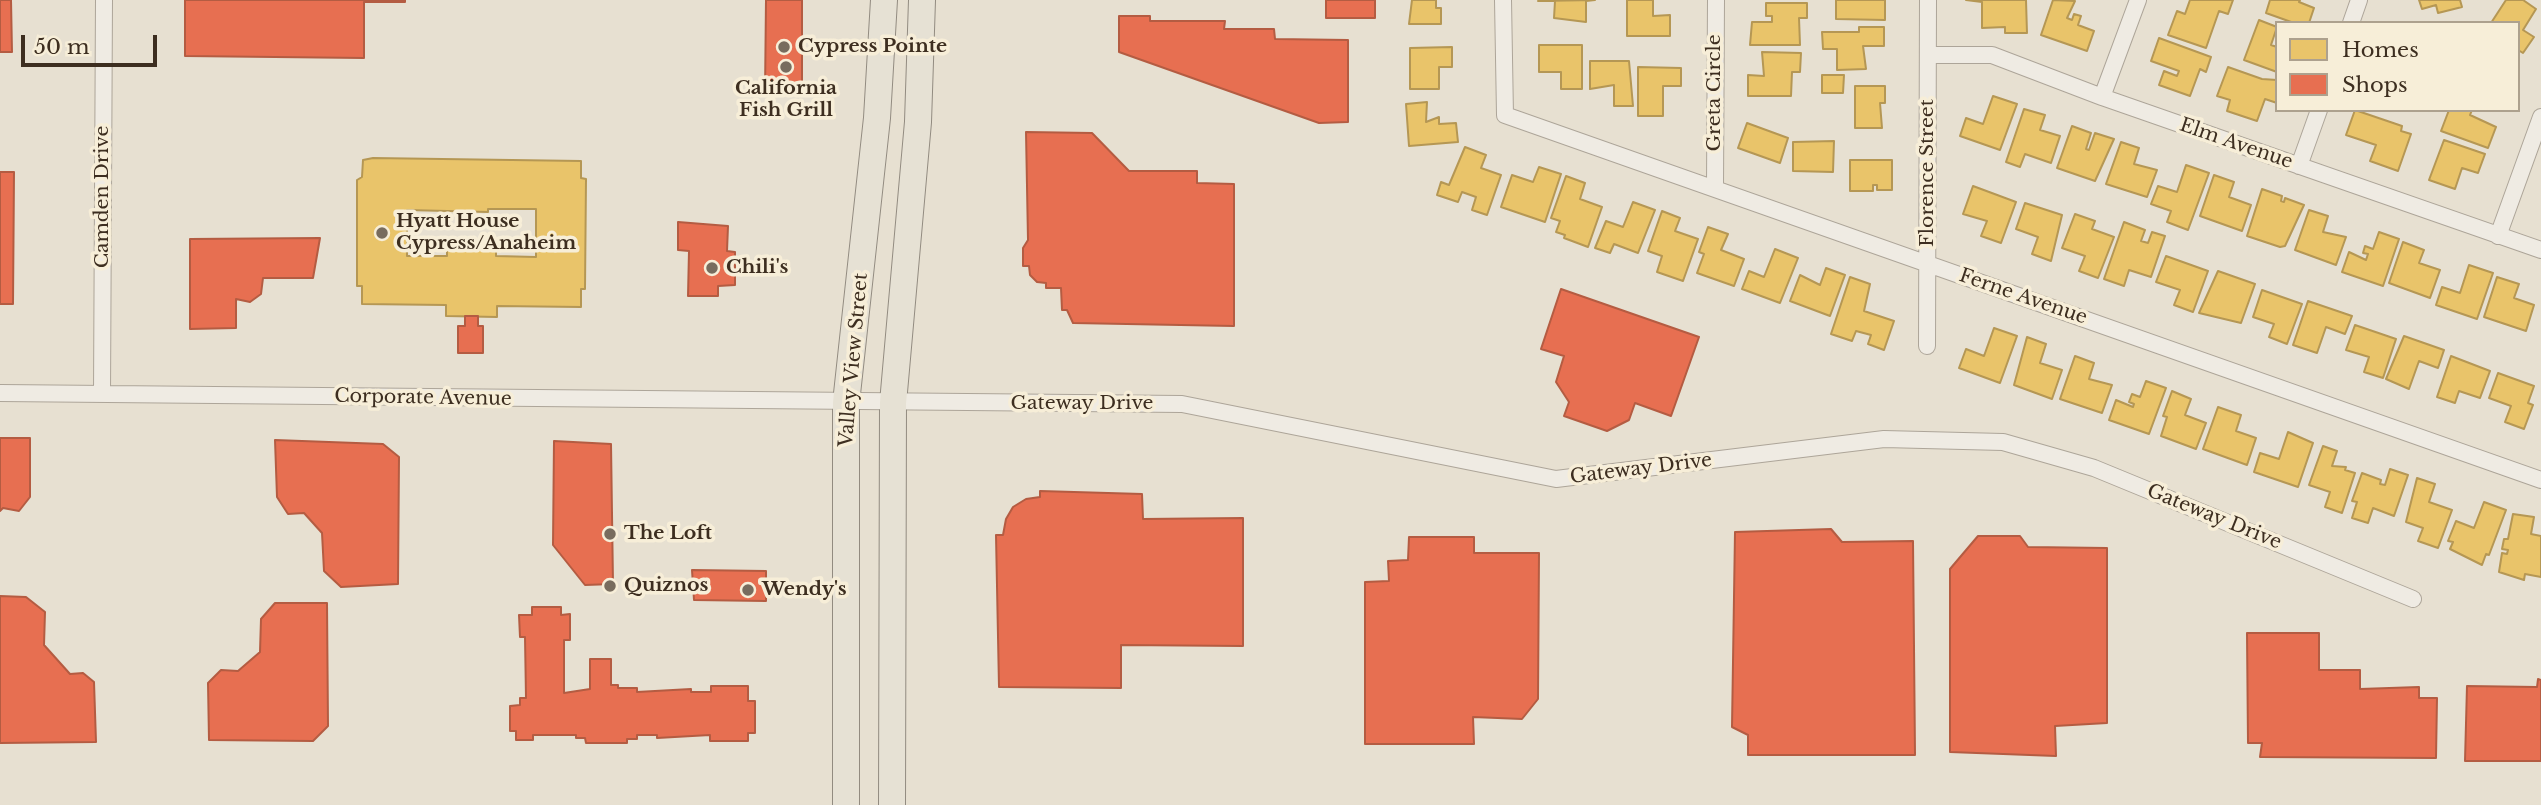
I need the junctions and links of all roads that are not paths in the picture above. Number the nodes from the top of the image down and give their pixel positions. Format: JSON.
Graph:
{"nodes":[{"id":1,"x":104,"y":0,"type":"edge"},
{"id":2,"x":884,"y":0,"type":"edge"},
{"id":3,"x":922,"y":0,"type":"edge"},
{"id":4,"x":1503,"y":0,"type":"edge"},
{"id":5,"x":1716,"y":0,"type":"edge"},
{"id":6,"x":1928,"y":0,"type":"edge"},
{"id":7,"x":2138,"y":0,"type":"edge"},
{"id":8,"x":2359,"y":0,"type":"edge"},
{"id":9,"x":2352,"y":21,"type":"edge"},
{"id":10,"x":1927,"y":55,"type":"junction"},
{"id":11,"x":2102,"y":97,"type":"junction"},
{"id":12,"x":2318,"y":112,"type":"edge"},
{"id":13,"x":2541,"y":117,"type":"edge"},
{"id":14,"x":2300,"y":166,"type":"junction"},
{"id":15,"x":1715,"y":186,"type":"junction"},
{"id":16,"x":2498,"y":236,"type":"junction"},
{"id":17,"x":2541,"y":250,"type":"edge"},
{"id":18,"x":1928,"y":264,"type":"junction"},
{"id":19,"x":1927,"y":345,"type":"dead end"},
{"id":20,"x":102,"y":393,"type":"junction"},
{"id":21,"x":0,"y":394,"type":"edge"},
{"id":22,"x":846,"y":403,"type":"junction"},
{"id":23,"x":893,"y":403,"type":"junction"},
{"id":24,"x":2541,"y":480,"type":"edge"},
{"id":25,"x":2413,"y":599,"type":"dead end"},
{"id":26,"x":846,"y":805,"type":"edge"},
{"id":27,"x":892,"y":805,"type":"edge"}],
"edges":[{"from":1,"to":20,"type":"street","name":"Camden Drive"},
{"from":2,"to":22,"type":"main road","name":"Valley View Street"},
{"from":3,"to":23,"type":"main road"},
{"from":4,"to":15,"type":"street","name":"Ferne Avenue"},
{"from":5,"to":15,"type":"street","name":"Greta Circle"},
{"from":6,"to":10,"type":"street","name":"Florence Street"},
{"from":7,"to":11,"type":"street"},
{"from":8,"to":9,"type":"street"},
{"from":10,"to":11,"type":"street","name":"Elm Avenue"},
{"from":10,"to":18,"type":"street","name":"Florence Street"},
{"from":11,"to":14,"type":"street","name":"Elm Avenue"},
{"from":12,"to":14,"type":"street"},
{"from":13,"to":16,"type":"street"},
{"from":14,"to":16,"type":"street","name":"Elm Avenue"},
{"from":15,"to":18,"type":"street","name":"Ferne Avenue"},
{"from":16,"to":17,"type":"street","name":"Elm Avenue"},
{"from":18,"to":19,"type":"street","name":"Florence Street"},
{"from":18,"to":24,"type":"street","name":"Ferne Avenue"},
{"from":20,"to":21,"type":"street","name":"Corporate Avenue"},
{"from":20,"to":22,"type":"street","name":"Corporate Avenue"},
{"from":22,"to":23,"type":"street","name":"Gateway Drive"},
{"from":22,"to":26,"type":"main road","name":"Valley View Street"},
{"from":23,"to":25,"type":"street","name":"Gateway Drive"},
{"from":23,"to":27,"type":"main road"}]}
